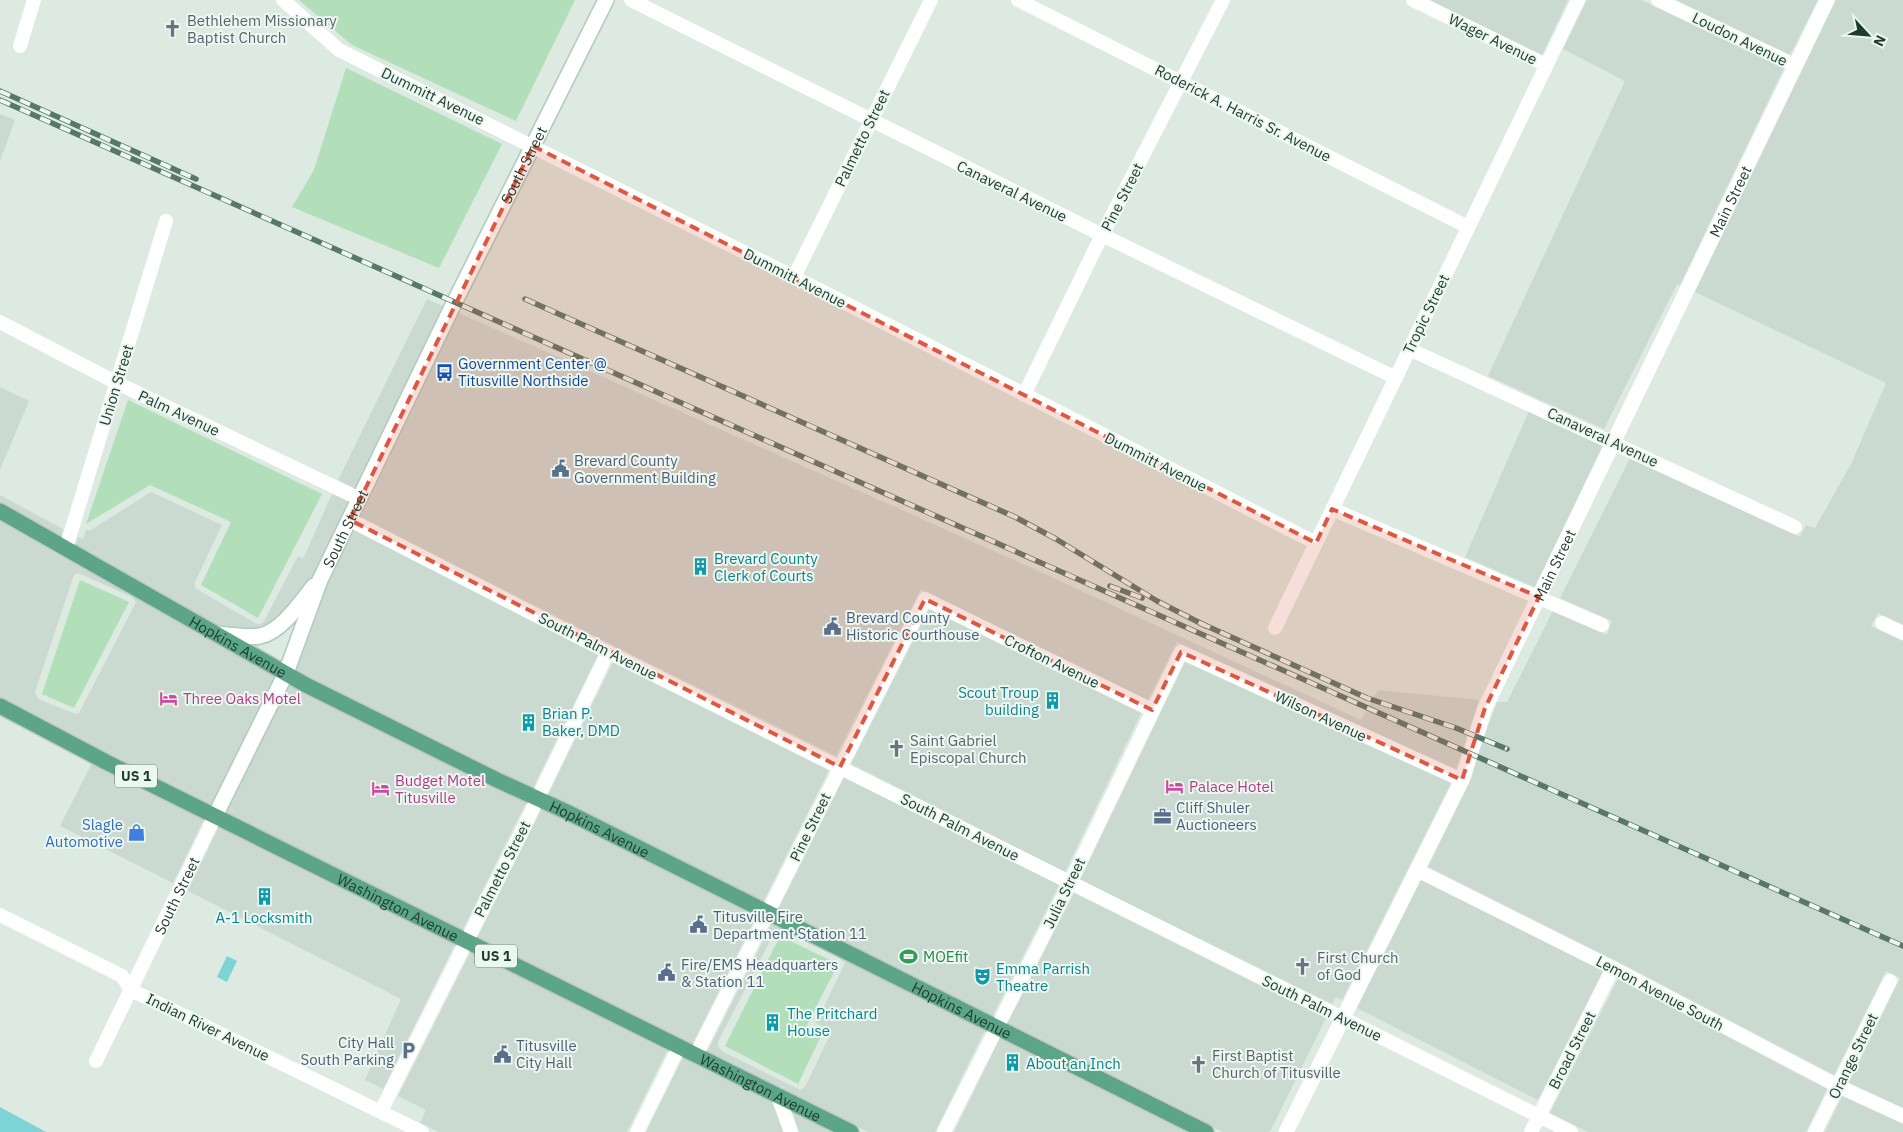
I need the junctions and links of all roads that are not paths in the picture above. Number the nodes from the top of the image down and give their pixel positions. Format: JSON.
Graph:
{"nodes":[{"id":1,"x":34,"y":0,"type":"edge"},
{"id":2,"x":283,"y":0,"type":"edge"},
{"id":3,"x":606,"y":0,"type":"edge"},
{"id":4,"x":631,"y":0,"type":"edge"},
{"id":5,"x":931,"y":0,"type":"edge"},
{"id":6,"x":1018,"y":0,"type":"edge"},
{"id":7,"x":1223,"y":0,"type":"edge"},
{"id":8,"x":1413,"y":0,"type":"edge"},
{"id":9,"x":1578,"y":0,"type":"edge"},
{"id":10,"x":1658,"y":0,"type":"edge"},
{"id":11,"x":1827,"y":0,"type":"edge"},
{"id":12,"x":20,"y":46,"type":"dead end"},
{"id":13,"x":1546,"y":65,"type":"junction"},
{"id":14,"x":1794,"y":65,"type":"junction"},
{"id":15,"x":1182,"y":82,"type":"junction"},
{"id":16,"x":870,"y":121,"type":"junction"},
{"id":17,"x":533,"y":146,"type":"junction"},
{"id":18,"x":166,"y":221,"type":"dead end"},
{"id":19,"x":1468,"y":227,"type":"junction"},
{"id":20,"x":1102,"y":236,"type":"junction"},
{"id":21,"x":794,"y":277,"type":"junction"},
{"id":22,"x":0,"y":322,"type":"edge"},
{"id":23,"x":1410,"y":349,"type":"junction"},
{"id":24,"x":1396,"y":378,"type":"junction"},
{"id":25,"x":116,"y":383,"type":"junction"},
{"id":26,"x":1024,"y":394,"type":"junction"},
{"id":27,"x":1614,"y":442,"type":"junction"},
{"id":28,"x":360,"y":499,"type":"junction"},
{"id":29,"x":1332,"y":509,"type":"junction"},
{"id":30,"x":0,"y":511,"type":"edge"},
{"id":31,"x":350,"y":520,"type":"junction"},
{"id":32,"x":1796,"y":527,"type":"dead end"},
{"id":33,"x":1316,"y":543,"type":"junction"},
{"id":34,"x":66,"y":548,"type":"junction"},
{"id":35,"x":320,"y":580,"type":"junction"},
{"id":36,"x":1539,"y":597,"type":"junction"},
{"id":37,"x":925,"y":599,"type":"joint"},
{"id":38,"x":1882,"y":623,"type":"dead end"},
{"id":39,"x":1602,"y":624,"type":"dead end"},
{"id":40,"x":1275,"y":628,"type":"dead end"},
{"id":41,"x":1903,"y":633,"type":"edge"},
{"id":42,"x":217,"y":634,"type":"junction"},
{"id":43,"x":608,"y":652,"type":"junction"},
{"id":44,"x":1181,"y":652,"type":"joint"},
{"id":45,"x":286,"y":672,"type":"junction"},
{"id":46,"x":0,"y":706,"type":"edge"},
{"id":47,"x":1152,"y":710,"type":"junction"},
{"id":48,"x":840,"y":766,"type":"junction"},
{"id":49,"x":1462,"y":780,"type":"junction"},
{"id":50,"x":538,"y":798,"type":"junction"},
{"id":51,"x":215,"y":816,"type":"junction"},
{"id":52,"x":1417,"y":870,"type":"junction"},
{"id":53,"x":1070,"y":882,"type":"junction"},
{"id":54,"x":768,"y":912,"type":"junction"},
{"id":55,"x":0,"y":915,"type":"edge"},
{"id":56,"x":466,"y":941,"type":"junction"},
{"id":57,"x":1613,"y":968,"type":"junction"},
{"id":58,"x":1890,"y":981,"type":"dead end"},
{"id":59,"x":131,"y":990,"type":"junction"},
{"id":60,"x":1343,"y":1018,"type":"junction"},
{"id":61,"x":996,"y":1027,"type":"junction"},
{"id":62,"x":679,"y":1047,"type":"junction"},
{"id":63,"x":696,"y":1055,"type":"junction"},
{"id":64,"x":96,"y":1060,"type":"dead end"},
{"id":65,"x":1838,"y":1086,"type":"junction"},
{"id":66,"x":778,"y":1095,"type":"junction"},
{"id":67,"x":381,"y":1112,"type":"junction"},
{"id":68,"x":1539,"y":1116,"type":"junction"},
{"id":69,"x":1903,"y":1116,"type":"edge"},
{"id":70,"x":422,"y":1132,"type":"edge"},
{"id":71,"x":637,"y":1132,"type":"edge"},
{"id":72,"x":791,"y":1132,"type":"edge"},
{"id":73,"x":851,"y":1132,"type":"edge"},
{"id":74,"x":944,"y":1132,"type":"edge"},
{"id":75,"x":1206,"y":1132,"type":"edge"},
{"id":76,"x":1286,"y":1132,"type":"edge"},
{"id":77,"x":1531,"y":1132,"type":"edge"},
{"id":78,"x":1571,"y":1132,"type":"edge"},
{"id":79,"x":1815,"y":1132,"type":"edge"}],
"edges":[{"from":1,"to":12,"type":"street"},
{"from":2,"to":17,"type":"street","name":"Dummitt Avenue"},
{"from":3,"to":17,"type":"street","name":"South Street"},
{"from":4,"to":16,"type":"street","name":"Canaveral Avenue"},
{"from":5,"to":16,"type":"street","name":"Palmetto Street"},
{"from":6,"to":15,"type":"street","name":"Roderick A. Harris Sr. Avenue"},
{"from":7,"to":15,"type":"street","name":"Pine Street"},
{"from":8,"to":13,"type":"street","name":"Wager Avenue"},
{"from":9,"to":13,"type":"street","name":"Tropic Street"},
{"from":10,"to":14,"type":"street","name":"Loudon Avenue"},
{"from":11,"to":14,"type":"street","name":"Main Street"},
{"from":13,"to":19,"type":"street","name":"Tropic Street"},
{"from":14,"to":27,"type":"street","name":"Main Street"},
{"from":15,"to":19,"type":"street","name":"Roderick A. Harris Sr. Avenue"},
{"from":15,"to":20,"type":"street","name":"Pine Street"},
{"from":16,"to":20,"type":"street","name":"Canaveral Avenue"},
{"from":16,"to":21,"type":"street","name":"Palmetto Street"},
{"from":17,"to":21,"type":"street","name":"Dummitt Avenue"},
{"from":17,"to":28,"type":"street","name":"South Street"},
{"from":18,"to":25,"type":"street","name":"Union Street"},
{"from":19,"to":23,"type":"street","name":"Tropic Street"},
{"from":20,"to":24,"type":"street","name":"Canaveral Avenue"},
{"from":20,"to":26,"type":"street","name":"Pine Street"},
{"from":21,"to":26,"type":"street","name":"Dummitt Avenue"},
{"from":22,"to":25,"type":"street","name":"Palm Avenue"},
{"from":23,"to":24,"type":"street","name":"Tropic Street"},
{"from":23,"to":27,"type":"street","name":"Canaveral Avenue"},
{"from":24,"to":29,"type":"street","name":"Tropic Street"},
{"from":25,"to":28,"type":"street","name":"Palm Avenue"},
{"from":25,"to":34,"type":"street","name":"Union Street"},
{"from":26,"to":33,"type":"street","name":"Dummitt Avenue"},
{"from":27,"to":32,"type":"street","name":"Canaveral Avenue"},
{"from":27,"to":36,"type":"street","name":"Main Street"},
{"from":28,"to":31,"type":"street","name":"South Street"},
{"from":29,"to":33,"type":"street","name":"Tropic Street"},
{"from":29,"to":36,"type":"street"},
{"from":30,"to":34,"type":"main road","name":"Hopkins Avenue"},
{"from":31,"to":35,"type":"street","name":"South Street"},
{"from":31,"to":43,"type":"street","name":"South Palm Avenue"},
{"from":33,"to":40,"type":"street","name":"Tropic Street"},
{"from":34,"to":42,"type":"main road","name":"Hopkins Avenue"},
{"from":35,"to":42,"type":"street"},
{"from":35,"to":45,"type":"street","name":"South Street"},
{"from":36,"to":39,"type":"street"},
{"from":36,"to":49,"type":"street","name":"Main Street"},
{"from":37,"to":47,"type":"street","name":"Crofton Avenue"},
{"from":37,"to":48,"type":"street","name":"Pine Street"},
{"from":38,"to":41,"type":"street"},
{"from":42,"to":45,"type":"main road","name":"Hopkins Avenue"},
{"from":43,"to":48,"type":"street","name":"South Palm Avenue"},
{"from":43,"to":50,"type":"street","name":"Palmetto Street"},
{"from":44,"to":47,"type":"street","name":"Julia Street"},
{"from":44,"to":49,"type":"street","name":"Wilson Avenue"},
{"from":45,"to":50,"type":"main road","name":"Hopkins Avenue"},
{"from":45,"to":51,"type":"street","name":"South Street"},
{"from":46,"to":51,"type":"main road","name":"Washington Avenue","number":"US 1"},
{"from":47,"to":53,"type":"street","name":"Julia Street"},
{"from":48,"to":53,"type":"street","name":"South Palm Avenue"},
{"from":48,"to":54,"type":"street","name":"Pine Street"},
{"from":49,"to":52,"type":"street","name":"Main Street"},
{"from":50,"to":54,"type":"main road","name":"Hopkins Avenue"},
{"from":50,"to":56,"type":"street","name":"Palmetto Street"},
{"from":51,"to":56,"type":"main road","name":"Washington Avenue","number":"US 1"},
{"from":51,"to":59,"type":"street","name":"South Street"},
{"from":52,"to":57,"type":"street","name":"Lemon Avenue South"},
{"from":52,"to":60,"type":"street","name":"Main Street"},
{"from":53,"to":60,"type":"street","name":"South Palm Avenue"},
{"from":53,"to":61,"type":"street","name":"Julia Street"},
{"from":54,"to":61,"type":"main road","name":"Hopkins Avenue"},
{"from":54,"to":63,"type":"street","name":"Pine Street"},
{"from":55,"to":59,"type":"street","name":"Indian River Avenue"},
{"from":56,"to":62,"type":"main road","name":"Washington Avenue","number":"US 1"},
{"from":56,"to":67,"type":"street","name":"Palmetto Street"},
{"from":57,"to":65,"type":"street","name":"Lemon Avenue South"},
{"from":57,"to":68,"type":"street","name":"Broad Street"},
{"from":58,"to":65,"type":"street","name":"Orange Street"},
{"from":59,"to":64,"type":"street","name":"South Street"},
{"from":59,"to":67,"type":"street","name":"Indian River Avenue"},
{"from":60,"to":68,"type":"street","name":"South Palm Avenue"},
{"from":60,"to":76,"type":"street","name":"Main Street"},
{"from":61,"to":74,"type":"street","name":"Julia Street"},
{"from":61,"to":75,"type":"main road","name":"Hopkins Avenue"},
{"from":62,"to":63,"type":"main road","name":"Washington Avenue","number":"US 1"},
{"from":62,"to":71,"type":"street"},
{"from":63,"to":66,"type":"main road","name":"Washington Avenue","number":"US 1"},
{"from":65,"to":69,"type":"street","name":"Lemon Avenue South"},
{"from":65,"to":79,"type":"street","name":"Orange Street"},
{"from":66,"to":72,"type":"street"},
{"from":66,"to":73,"type":"main road","name":"Washington Avenue","number":"US 1"},
{"from":67,"to":70,"type":"street","name":"Indian River Avenue"},
{"from":68,"to":77,"type":"street","name":"Broad Street"},
{"from":68,"to":78,"type":"street","name":"South Palm Avenue"}]}
